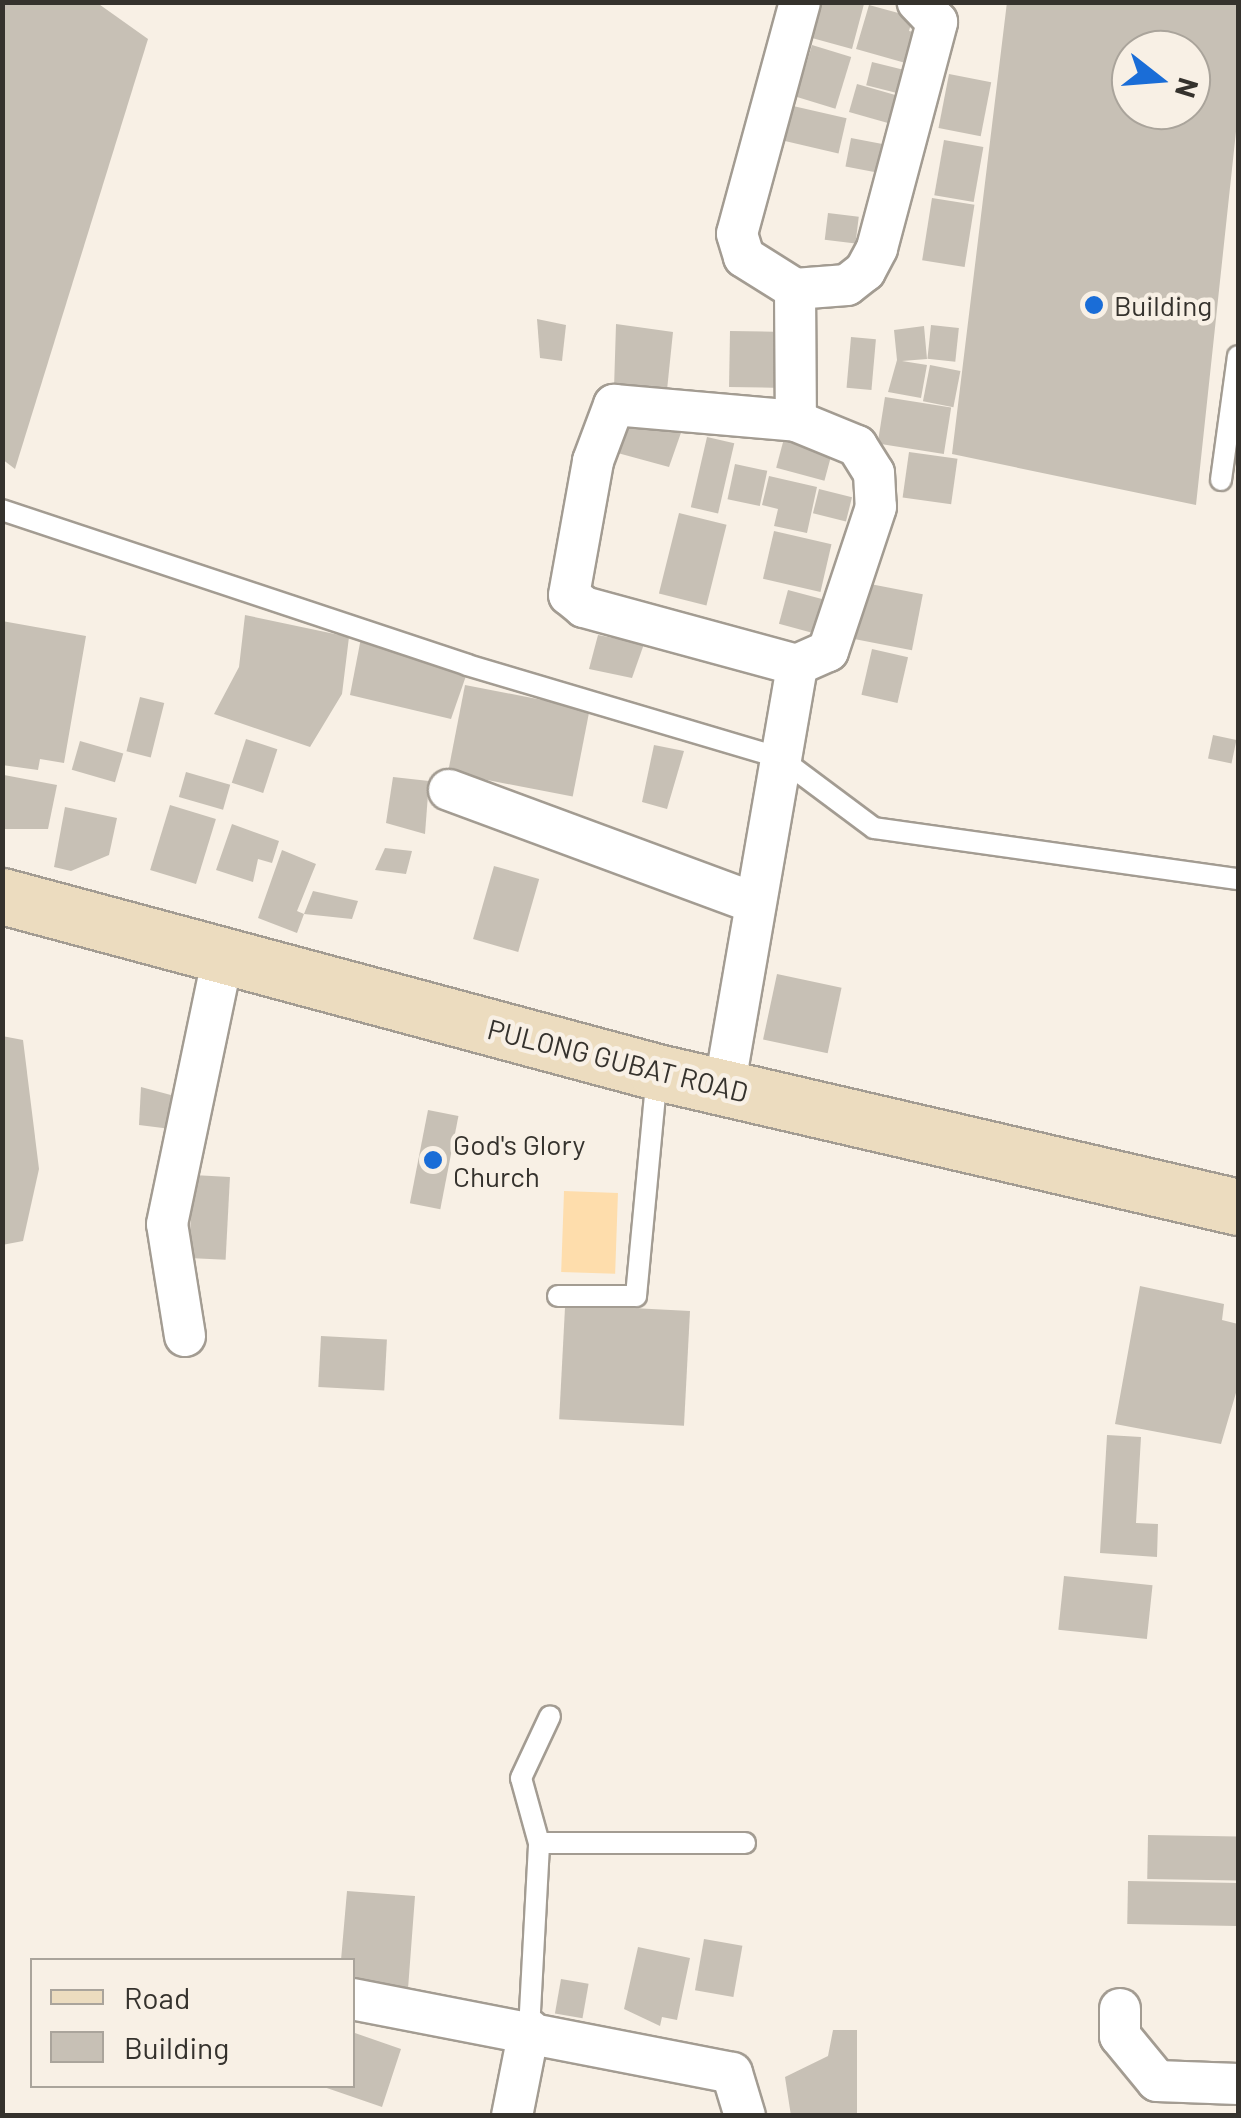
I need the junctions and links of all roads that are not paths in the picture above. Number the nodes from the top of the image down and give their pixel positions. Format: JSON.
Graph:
{"nodes":[{"id":1,"x":800,"y":2,"type":"edge"},
{"id":2,"x":918,"y":2,"type":"edge"},
{"id":3,"x":795,"y":289,"type":"junction"},
{"id":4,"x":1238,"y":356,"type":"edge"},
{"id":5,"x":796,"y":422,"type":"junction"},
{"id":6,"x":1221,"y":480,"type":"dead end"},
{"id":7,"x":4,"y":519,"type":"edge"},
{"id":8,"x":797,"y":665,"type":"junction"},
{"id":9,"x":780,"y":758,"type":"junction"},
{"id":10,"x":449,"y":790,"type":"dead end"},
{"id":11,"x":1238,"y":879,"type":"edge"},
{"id":12,"x":2,"y":896,"type":"edge"},
{"id":13,"x":754,"y":904,"type":"junction"},
{"id":14,"x":223,"y":956,"type":"junction"},
{"id":15,"x":657,"y":1072,"type":"junction"},
{"id":16,"x":724,"y":1089,"type":"junction"},
{"id":17,"x":1238,"y":1206,"type":"edge"},
{"id":18,"x":558,"y":1296,"type":"dead end"},
{"id":19,"x":185,"y":1336,"type":"dead end"},
{"id":20,"x":550,"y":1716,"type":"dead end"},
{"id":21,"x":539,"y":1843,"type":"junction"},
{"id":22,"x":745,"y":1843,"type":"dead end"},
{"id":23,"x":355,"y":2000,"type":"edge"},
{"id":24,"x":1120,"y":2008,"type":"dead end"},
{"id":25,"x":530,"y":2030,"type":"junction"},
{"id":26,"x":1238,"y":2084,"type":"edge"},
{"id":27,"x":512,"y":2116,"type":"edge"},
{"id":28,"x":745,"y":2116,"type":"edge"}],
"edges":[{"from":1,"to":3,"type":"street"},
{"from":2,"to":3,"type":"street"},
{"from":3,"to":5,"type":"street"},
{"from":4,"to":6,"type":"lane"},
{"from":5,"to":8,"type":"street"},
{"from":5,"to":8,"type":"street"},
{"from":7,"to":9,"type":"lane"},
{"from":8,"to":9,"type":"street"},
{"from":9,"to":11,"type":"lane"},
{"from":9,"to":13,"type":"street"},
{"from":10,"to":13,"type":"street"},
{"from":12,"to":14,"type":"main road","name":"PULONG GUBAT ROAD"},
{"from":13,"to":16,"type":"street"},
{"from":14,"to":15,"type":"main road","name":"PULONG GUBAT ROAD"},
{"from":14,"to":19,"type":"street"},
{"from":15,"to":16,"type":"main road","name":"PULONG GUBAT ROAD"},
{"from":15,"to":18,"type":"lane"},
{"from":16,"to":17,"type":"main road","name":"PULONG GUBAT ROAD"},
{"from":20,"to":21,"type":"lane"},
{"from":21,"to":22,"type":"lane"},
{"from":21,"to":25,"type":"lane"},
{"from":23,"to":25,"type":"street"},
{"from":24,"to":26,"type":"street"},
{"from":25,"to":27,"type":"street"},
{"from":25,"to":28,"type":"street"}]}
